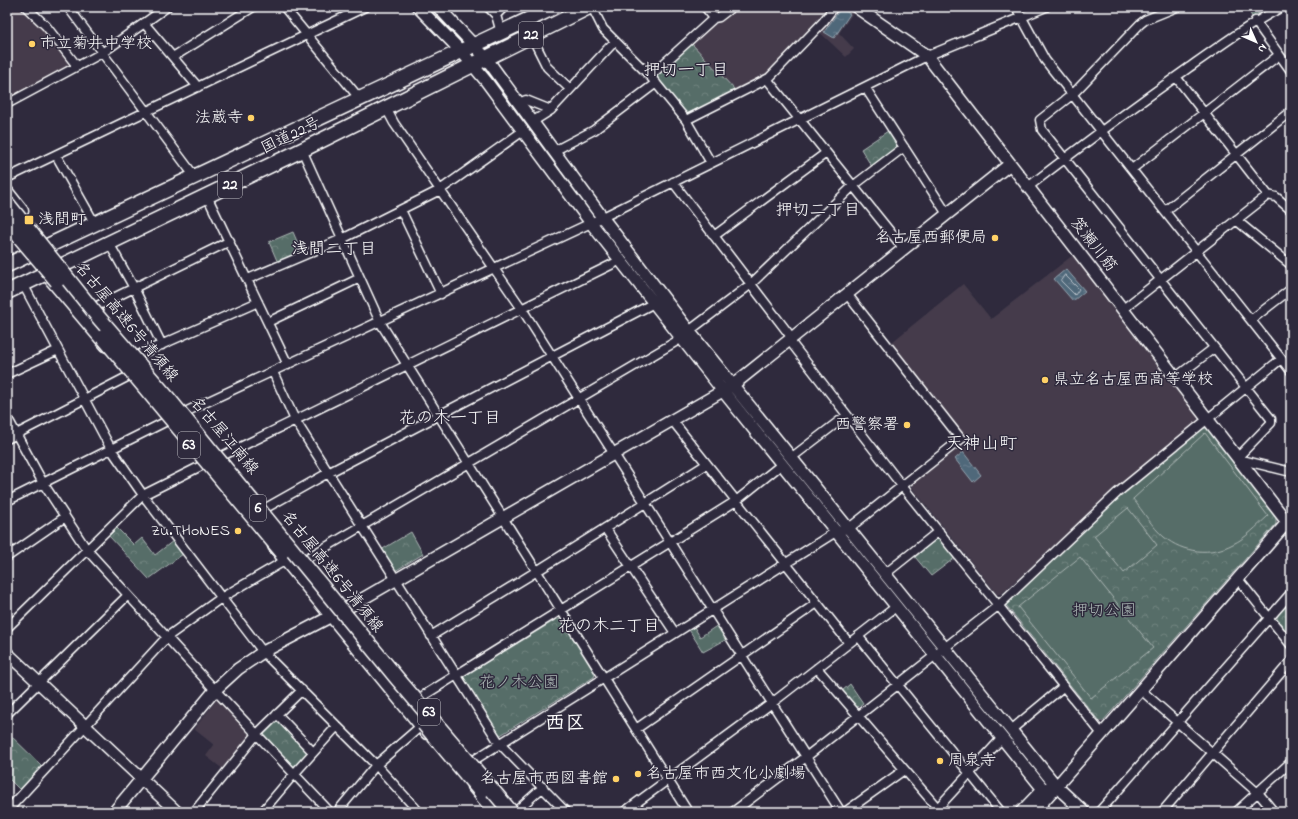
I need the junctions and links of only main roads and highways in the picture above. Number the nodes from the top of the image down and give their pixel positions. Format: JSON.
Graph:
{"nodes":[{"id":1,"x":555,"y":7,"type":"edge"},
{"id":2,"x":591,"y":7,"type":"edge"},
{"id":3,"x":7,"y":192,"type":"edge"},
{"id":4,"x":7,"y":204,"type":"edge"},
{"id":5,"x":7,"y":221,"type":"edge"},
{"id":6,"x":7,"y":228,"type":"edge"},
{"id":7,"x":27,"y":237,"type":"junction"},
{"id":8,"x":48,"y":247,"type":"junction"},
{"id":9,"x":30,"y":255,"type":"junction"},
{"id":10,"x":7,"y":265,"type":"edge"},
{"id":11,"x":62,"y":266,"type":"junction"},
{"id":12,"x":46,"y":273,"type":"junction"},
{"id":13,"x":7,"y":292,"type":"edge"},
{"id":14,"x":495,"y":812,"type":"edge"},
{"id":15,"x":498,"y":812,"type":"edge"},
{"id":16,"x":511,"y":812,"type":"edge"},
{"id":17,"x":515,"y":812,"type":"edge"}],
"edges":[{"from":1,"to":8,"type":"highway","name":"国道22号","number":"22"},
{"from":2,"to":11,"type":"highway","name":"国道22号","number":"22"},
{"from":3,"to":8,"type":"main road","name":"名古屋江南線"},
{"from":4,"to":7,"type":"highway","name":"名古屋高速6号清須線","number":"6","bridge":true},
{"from":5,"to":7,"type":"highway","name":"名古屋高速6号清須線","number":"6","bridge":true},
{"from":6,"to":9,"type":"main road","name":"名古屋江南線"},
{"from":7,"to":15,"type":"highway","name":"名古屋高速6号清須線","number":"6","bridge":true},
{"from":7,"to":16,"type":"highway","name":"名古屋高速6号清須線","number":"6","bridge":true},
{"from":8,"to":9,"type":"highway","name":"国道22号","number":"22"},
{"from":8,"to":11,"type":"main road","name":"名古屋江南線"},
{"from":9,"to":10,"type":"highway","name":"国道22号","number":"22"},
{"from":9,"to":12,"type":"main road","name":"名古屋江南線"},
{"from":11,"to":12,"type":"highway","name":"国道22号","number":"22"},
{"from":11,"to":17,"type":"main road","name":"名古屋江南線","number":"63"},
{"from":12,"to":13,"type":"highway","name":"国道22号","number":"22"},
{"from":12,"to":14,"type":"main road","name":"名古屋江南線","number":"63"}]}
